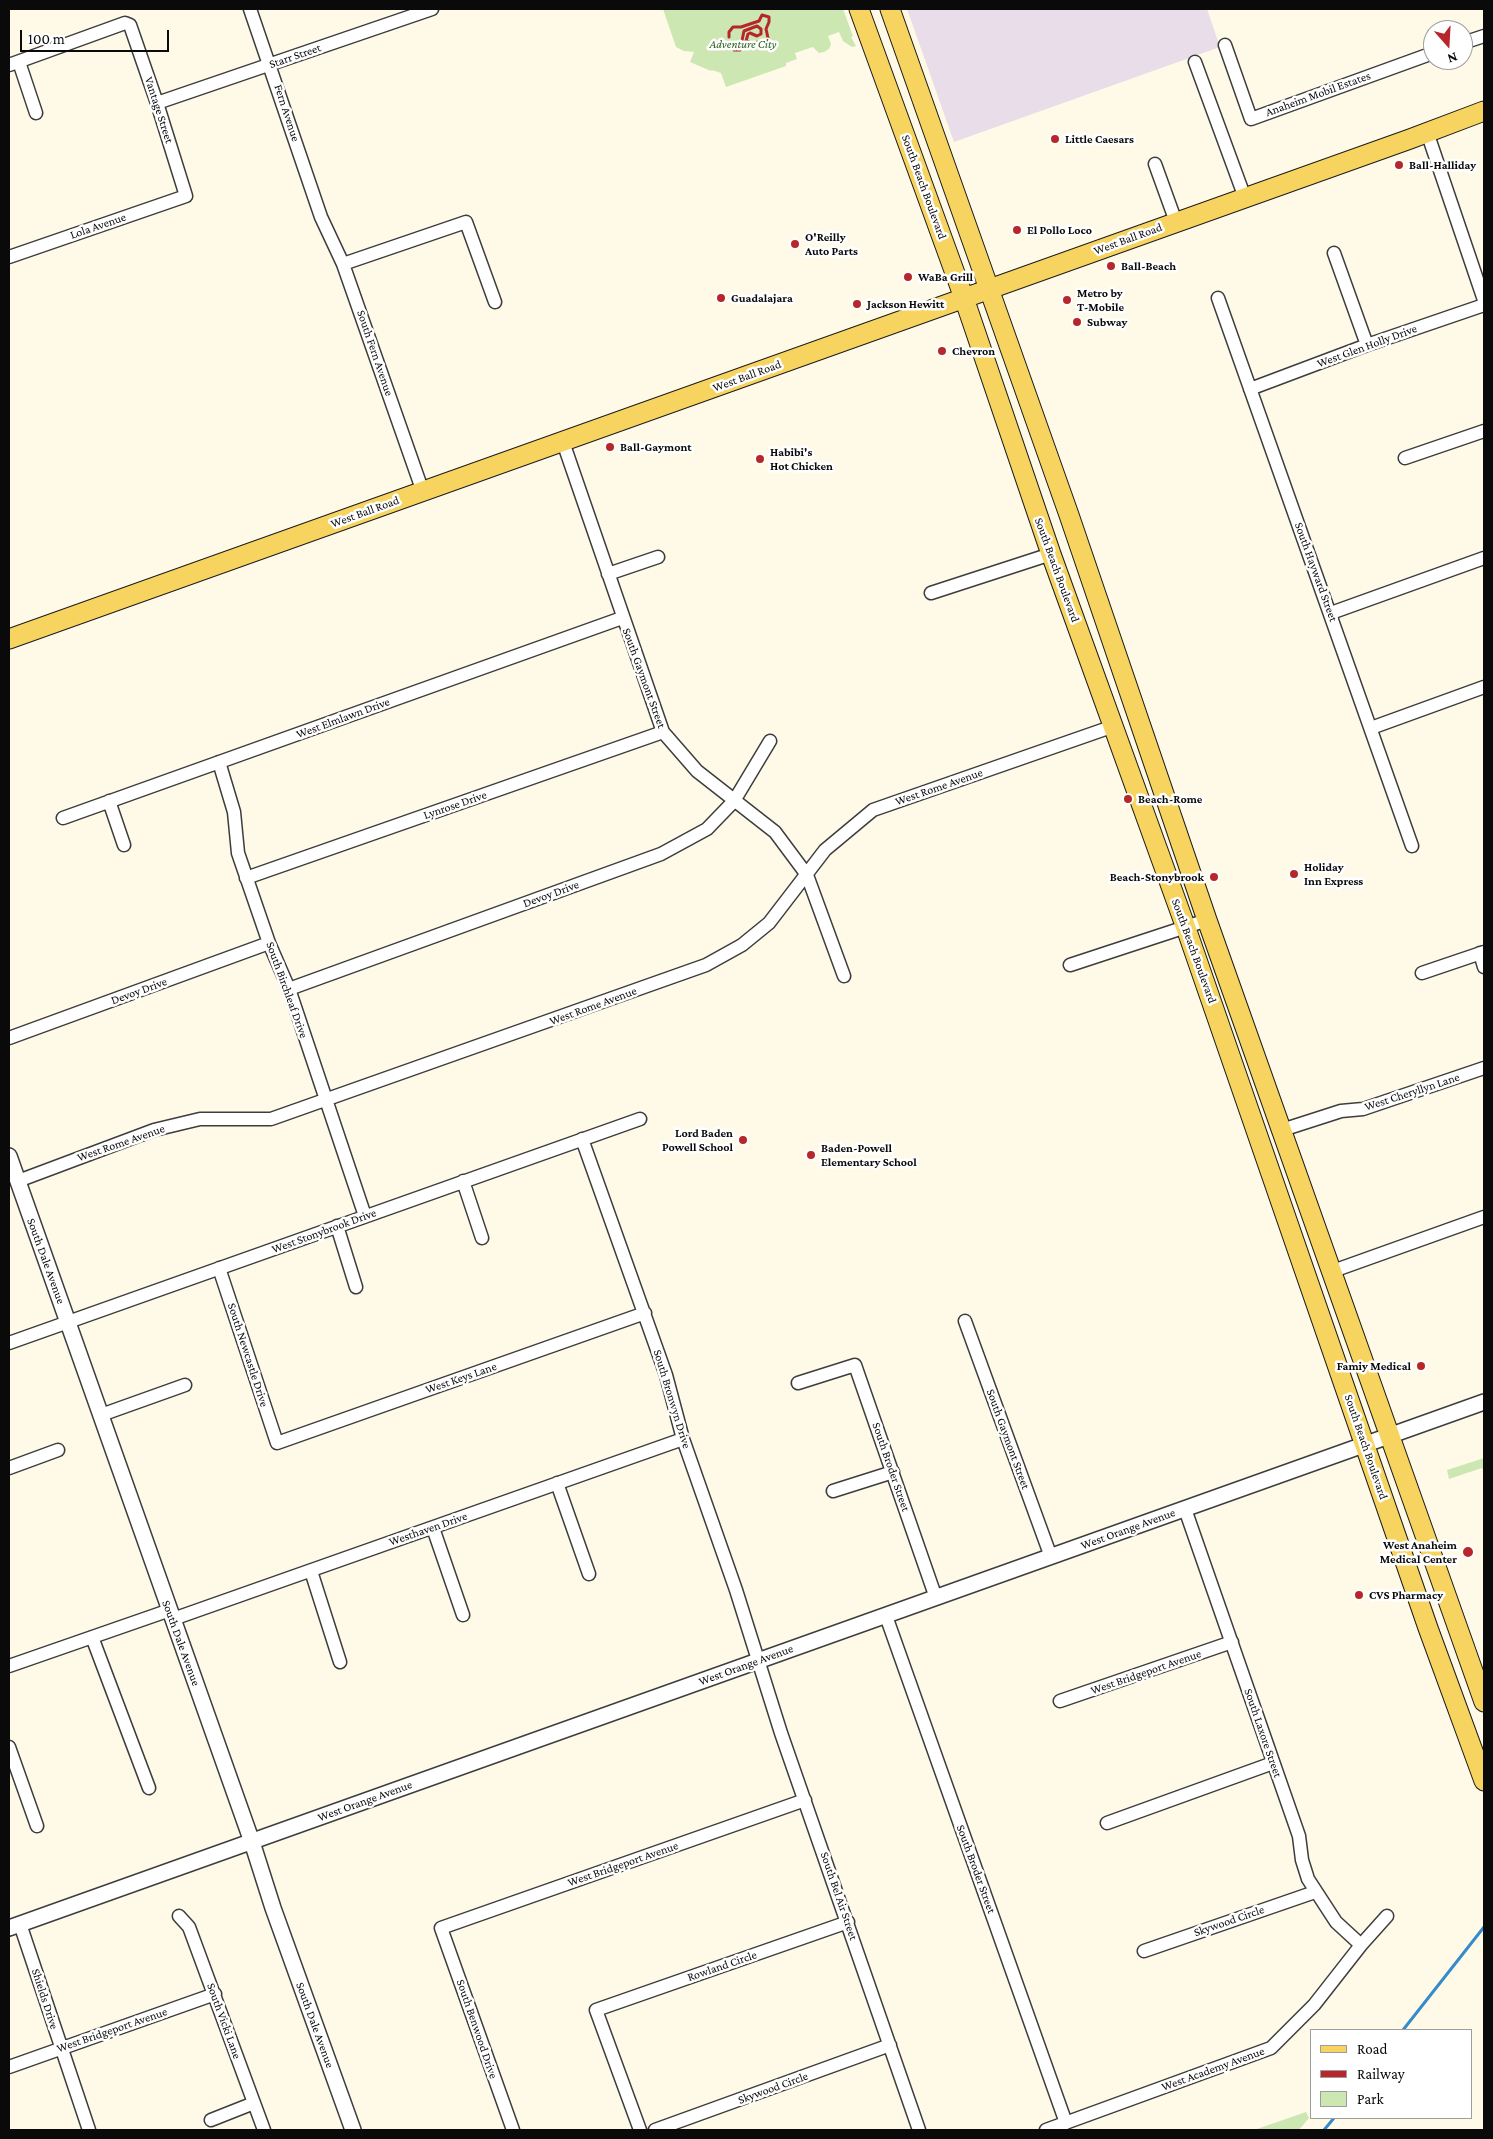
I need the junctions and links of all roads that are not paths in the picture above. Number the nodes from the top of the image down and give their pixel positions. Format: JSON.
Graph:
{"nodes":[{"id":1,"x":250,"y":9,"type":"edge"},
{"id":2,"x":432,"y":9,"type":"edge"},
{"id":3,"x":859,"y":9,"type":"edge"},
{"id":4,"x":890,"y":9,"type":"edge"},
{"id":5,"x":1224,"y":45,"type":"dead end"},
{"id":6,"x":1423,"y":57,"type":"edge"},
{"id":7,"x":1195,"y":62,"type":"dead end"},
{"id":8,"x":14,"y":63,"type":"edge"},
{"id":9,"x":271,"y":65,"type":"junction"},
{"id":10,"x":157,"y":102,"type":"junction"},
{"id":11,"x":1484,"y":111,"type":"edge"},
{"id":12,"x":36,"y":112,"type":"dead end"},
{"id":13,"x":1427,"y":132,"type":"junction"},
{"id":14,"x":1155,"y":164,"type":"dead end"},
{"id":15,"x":186,"y":196,"type":"joint"},
{"id":16,"x":1245,"y":198,"type":"junction"},
{"id":17,"x":321,"y":217,"type":"joint"},
{"id":18,"x":1176,"y":222,"type":"junction"},
{"id":19,"x":1334,"y":254,"type":"dead end"},
{"id":20,"x":9,"y":257,"type":"edge"},
{"id":21,"x":343,"y":264,"type":"junction"},
{"id":22,"x":990,"y":289,"type":"junction"},
{"id":23,"x":964,"y":298,"type":"junction"},
{"id":24,"x":1218,"y":298,"type":"dead end"},
{"id":25,"x":1484,"y":300,"type":"edge"},
{"id":26,"x":495,"y":302,"type":"dead end"},
{"id":27,"x":1484,"y":305,"type":"edge"},
{"id":28,"x":1367,"y":345,"type":"junction"},
{"id":29,"x":1250,"y":389,"type":"junction"},
{"id":30,"x":1484,"y":432,"type":"edge"},
{"id":31,"x":563,"y":442,"type":"junction"},
{"id":32,"x":1405,"y":458,"type":"dead end"},
{"id":33,"x":423,"y":492,"type":"junction"},
{"id":34,"x":1051,"y":554,"type":"junction"},
{"id":35,"x":658,"y":557,"type":"dead end"},
{"id":36,"x":1484,"y":558,"type":"edge"},
{"id":37,"x":608,"y":574,"type":"junction"},
{"id":38,"x":931,"y":594,"type":"dead end"},
{"id":39,"x":1330,"y":613,"type":"junction"},
{"id":40,"x":622,"y":618,"type":"junction"},
{"id":41,"x":9,"y":640,"type":"edge"},
{"id":42,"x":1484,"y":687,"type":"edge"},
{"id":43,"x":1114,"y":726,"type":"junction"},
{"id":44,"x":1371,"y":728,"type":"junction"},
{"id":45,"x":663,"y":732,"type":"junction"},
{"id":46,"x":770,"y":741,"type":"dead end"},
{"id":47,"x":219,"y":762,"type":"junction"},
{"id":48,"x":109,"y":801,"type":"junction"},
{"id":49,"x":734,"y":801,"type":"junction"},
{"id":50,"x":63,"y":818,"type":"dead end"},
{"id":51,"x":124,"y":845,"type":"dead end"},
{"id":52,"x":1412,"y":846,"type":"dead end"},
{"id":53,"x":807,"y":875,"type":"junction"},
{"id":54,"x":246,"y":878,"type":"junction"},
{"id":55,"x":1207,"y":920,"type":"junction"},
{"id":56,"x":1186,"y":928,"type":"junction"},
{"id":57,"x":269,"y":943,"type":"junction"},
{"id":58,"x":1482,"y":952,"type":"edge"},
{"id":59,"x":1070,"y":965,"type":"dead end"},
{"id":60,"x":1484,"y":967,"type":"edge"},
{"id":61,"x":1422,"y":973,"type":"dead end"},
{"id":62,"x":844,"y":976,"type":"dead end"},
{"id":63,"x":289,"y":989,"type":"junction"},
{"id":64,"x":9,"y":1038,"type":"edge"},
{"id":65,"x":1484,"y":1068,"type":"edge"},
{"id":66,"x":325,"y":1102,"type":"junction"},
{"id":67,"x":640,"y":1119,"type":"dead end"},
{"id":68,"x":1282,"y":1130,"type":"junction"},
{"id":69,"x":582,"y":1139,"type":"junction"},
{"id":70,"x":9,"y":1156,"type":"edge"},
{"id":71,"x":18,"y":1181,"type":"junction"},
{"id":72,"x":463,"y":1181,"type":"junction"},
{"id":73,"x":365,"y":1216,"type":"junction"},
{"id":74,"x":1484,"y":1218,"type":"edge"},
{"id":75,"x":336,"y":1226,"type":"junction"},
{"id":76,"x":482,"y":1238,"type":"dead end"},
{"id":77,"x":219,"y":1268,"type":"junction"},
{"id":78,"x":1333,"y":1271,"type":"junction"},
{"id":79,"x":356,"y":1287,"type":"dead end"},
{"id":80,"x":645,"y":1313,"type":"junction"},
{"id":81,"x":965,"y":1321,"type":"dead end"},
{"id":82,"x":68,"y":1322,"type":"junction"},
{"id":83,"x":9,"y":1343,"type":"edge"},
{"id":84,"x":798,"y":1382,"type":"dead end"},
{"id":85,"x":185,"y":1385,"type":"dead end"},
{"id":86,"x":1484,"y":1402,"type":"edge"},
{"id":87,"x":100,"y":1415,"type":"junction"},
{"id":88,"x":1390,"y":1436,"type":"junction"},
{"id":89,"x":683,"y":1439,"type":"junction"},
{"id":90,"x":277,"y":1443,"type":"joint"},
{"id":91,"x":1365,"y":1445,"type":"junction"},
{"id":92,"x":58,"y":1450,"type":"dead end"},
{"id":93,"x":9,"y":1468,"type":"edge"},
{"id":94,"x":893,"y":1472,"type":"junction"},
{"id":95,"x":557,"y":1483,"type":"junction"},
{"id":96,"x":833,"y":1491,"type":"dead end"},
{"id":97,"x":1185,"y":1509,"type":"junction"},
{"id":98,"x":433,"y":1528,"type":"junction"},
{"id":99,"x":1051,"y":1557,"type":"junction"},
{"id":100,"x":311,"y":1571,"type":"junction"},
{"id":101,"x":589,"y":1574,"type":"dead end"},
{"id":102,"x":936,"y":1598,"type":"junction"},
{"id":103,"x":171,"y":1614,"type":"junction"},
{"id":104,"x":463,"y":1615,"type":"dead end"},
{"id":105,"x":886,"y":1616,"type":"junction"},
{"id":106,"x":92,"y":1637,"type":"junction"},
{"id":107,"x":1232,"y":1642,"type":"junction"},
{"id":108,"x":758,"y":1661,"type":"junction"},
{"id":109,"x":340,"y":1662,"type":"dead end"},
{"id":110,"x":9,"y":1666,"type":"edge"},
{"id":111,"x":1060,"y":1701,"type":"dead end"},
{"id":112,"x":1484,"y":1702,"type":"edge"},
{"id":113,"x":9,"y":1747,"type":"edge"},
{"id":114,"x":1273,"y":1763,"type":"junction"},
{"id":115,"x":1484,"y":1781,"type":"edge"},
{"id":116,"x":149,"y":1788,"type":"dead end"},
{"id":117,"x":805,"y":1800,"type":"junction"},
{"id":118,"x":1107,"y":1823,"type":"dead end"},
{"id":119,"x":37,"y":1826,"type":"dead end"},
{"id":120,"x":252,"y":1842,"type":"junction"},
{"id":121,"x":1315,"y":1892,"type":"junction"},
{"id":122,"x":178,"y":1916,"type":"dead end"},
{"id":123,"x":1387,"y":1916,"type":"dead end"},
{"id":124,"x":848,"y":1922,"type":"junction"},
{"id":125,"x":14,"y":1926,"type":"edge"},
{"id":126,"x":441,"y":1928,"type":"joint"},
{"id":127,"x":1361,"y":1945,"type":"junction"},
{"id":128,"x":1144,"y":1951,"type":"dead end"},
{"id":129,"x":215,"y":1994,"type":"junction"},
{"id":130,"x":890,"y":2045,"type":"junction"},
{"id":131,"x":61,"y":2048,"type":"junction"},
{"id":132,"x":9,"y":2066,"type":"edge"},
{"id":133,"x":254,"y":2103,"type":"junction"},
{"id":134,"x":211,"y":2120,"type":"dead end"},
{"id":135,"x":1066,"y":2123,"type":"junction"},
{"id":136,"x":89,"y":2130,"type":"edge"},
{"id":137,"x":264,"y":2130,"type":"edge"},
{"id":138,"x":353,"y":2130,"type":"edge"},
{"id":139,"x":513,"y":2130,"type":"edge"},
{"id":140,"x":640,"y":2130,"type":"edge"},
{"id":141,"x":655,"y":2130,"type":"edge"},
{"id":142,"x":919,"y":2130,"type":"edge"},
{"id":143,"x":1046,"y":2130,"type":"edge"}],
"edges":[{"from":1,"to":9,"type":"street","name":"Fern Avenue"},
{"from":2,"to":9,"type":"street","name":"Starr Street"},
{"from":3,"to":23,"type":"main road","name":"South Beach Boulevard"},
{"from":4,"to":22,"type":"main road","name":"South Beach Boulevard"},
{"from":5,"to":6,"type":"street","name":"Anaheim Mobil Estates"},
{"from":7,"to":16,"type":"street"},
{"from":8,"to":10,"type":"street","name":"Vantage Street"},
{"from":8,"to":12,"type":"street"},
{"from":9,"to":10,"type":"street","name":"Starr Street"},
{"from":9,"to":17,"type":"street","name":"Fern Avenue"},
{"from":10,"to":15,"type":"street","name":"Vantage Street"},
{"from":11,"to":13,"type":"main road","name":"West Ball Road"},
{"from":13,"to":16,"type":"main road","name":"West Ball Road"},
{"from":13,"to":25,"type":"street"},
{"from":14,"to":18,"type":"street"},
{"from":15,"to":20,"type":"street","name":"Lola Avenue"},
{"from":16,"to":18,"type":"main road","name":"West Ball Road"},
{"from":17,"to":21,"type":"street","name":"South Fern Avenue"},
{"from":18,"to":22,"type":"main road","name":"West Ball Road"},
{"from":19,"to":28,"type":"street"},
{"from":21,"to":26,"type":"street"},
{"from":21,"to":33,"type":"street","name":"South Fern Avenue"},
{"from":22,"to":23,"type":"main road","name":"West Ball Road"},
{"from":22,"to":55,"type":"main road","name":"South Beach Boulevard"},
{"from":23,"to":31,"type":"main road","name":"West Ball Road"},
{"from":23,"to":34,"type":"main road","name":"South Beach Boulevard"},
{"from":24,"to":29,"type":"street","name":"South Hayward Street"},
{"from":27,"to":28,"type":"street","name":"West Glen Holly Drive"},
{"from":28,"to":29,"type":"street","name":"West Glen Holly Drive"},
{"from":29,"to":39,"type":"street","name":"South Hayward Street"},
{"from":30,"to":32,"type":"street"},
{"from":31,"to":33,"type":"main road","name":"West Ball Road"},
{"from":31,"to":37,"type":"street","name":"South Gaymont Street"},
{"from":33,"to":41,"type":"main road","name":"West Ball Road"},
{"from":34,"to":38,"type":"street"},
{"from":34,"to":43,"type":"main road","name":"South Beach Boulevard"},
{"from":35,"to":37,"type":"street"},
{"from":36,"to":39,"type":"street"},
{"from":37,"to":40,"type":"street","name":"South Gaymont Street"},
{"from":39,"to":44,"type":"street","name":"South Hayward Street"},
{"from":40,"to":45,"type":"street","name":"South Gaymont Street"},
{"from":40,"to":47,"type":"street","name":"West Elmlawn Drive"},
{"from":42,"to":44,"type":"street"},
{"from":43,"to":53,"type":"street","name":"West Rome Avenue"},
{"from":43,"to":56,"type":"main road","name":"South Beach Boulevard"},
{"from":44,"to":52,"type":"street","name":"South Hayward Street"},
{"from":45,"to":49,"type":"street","name":"South Gaymont Street"},
{"from":45,"to":54,"type":"street","name":"Lynrose Drive"},
{"from":46,"to":49,"type":"street","name":"Devoy Drive"},
{"from":47,"to":48,"type":"street","name":"West Elmlawn Drive"},
{"from":47,"to":54,"type":"street","name":"South Birchleaf Drive"},
{"from":48,"to":50,"type":"street","name":"West Elmlawn Drive"},
{"from":48,"to":51,"type":"street"},
{"from":49,"to":53,"type":"street","name":"South Gaymont Street"},
{"from":49,"to":63,"type":"street","name":"Devoy Drive"},
{"from":53,"to":62,"type":"street","name":"South Gaymont Street"},
{"from":53,"to":66,"type":"street","name":"West Rome Avenue"},
{"from":54,"to":57,"type":"street","name":"South Birchleaf Drive"},
{"from":55,"to":56,"type":"street"},
{"from":55,"to":68,"type":"main road","name":"South Beach Boulevard"},
{"from":56,"to":59,"type":"street"},
{"from":56,"to":91,"type":"main road","name":"South Beach Boulevard"},
{"from":57,"to":63,"type":"street","name":"South Birchleaf Drive"},
{"from":57,"to":64,"type":"street","name":"Devoy Drive"},
{"from":58,"to":60,"type":"street"},
{"from":58,"to":61,"type":"street"},
{"from":63,"to":66,"type":"street","name":"South Birchleaf Drive"},
{"from":65,"to":68,"type":"street","name":"West Cheryllyn Lane"},
{"from":66,"to":71,"type":"street","name":"West Rome Avenue"},
{"from":66,"to":73,"type":"street","name":"South Birchleaf Drive"},
{"from":67,"to":69,"type":"street","name":"West Stonybrook Drive"},
{"from":68,"to":78,"type":"main road","name":"South Beach Boulevard"},
{"from":69,"to":72,"type":"street","name":"West Stonybrook Drive"},
{"from":69,"to":80,"type":"street","name":"South Bronwyn Drive"},
{"from":70,"to":71,"type":"street","name":"South Dale Avenue"},
{"from":71,"to":82,"type":"street","name":"South Dale Avenue"},
{"from":72,"to":73,"type":"street","name":"West Stonybrook Drive"},
{"from":72,"to":76,"type":"street"},
{"from":73,"to":75,"type":"street","name":"West Stonybrook Drive"},
{"from":74,"to":78,"type":"street"},
{"from":75,"to":77,"type":"street","name":"West Stonybrook Drive"},
{"from":75,"to":79,"type":"street"},
{"from":77,"to":82,"type":"street","name":"West Stonybrook Drive"},
{"from":77,"to":90,"type":"street","name":"South Newcastle Drive"},
{"from":78,"to":88,"type":"main road","name":"South Beach Boulevard"},
{"from":80,"to":89,"type":"street","name":"South Bronwyn Drive"},
{"from":80,"to":90,"type":"street","name":"West Keys Lane"},
{"from":81,"to":99,"type":"street","name":"South Gaymont Street"},
{"from":82,"to":83,"type":"street","name":"West Stonybrook Drive"},
{"from":82,"to":87,"type":"street","name":"South Dale Avenue"},
{"from":84,"to":94,"type":"street","name":"South Broder Street"},
{"from":85,"to":87,"type":"street"},
{"from":86,"to":88,"type":"street","name":"West Orange Avenue"},
{"from":87,"to":103,"type":"street","name":"South Dale Avenue"},
{"from":88,"to":91,"type":"street","name":"West Orange Avenue"},
{"from":88,"to":112,"type":"main road","name":"South Beach Boulevard"},
{"from":89,"to":95,"type":"street","name":"Westhaven Drive"},
{"from":89,"to":108,"type":"street","name":"South Bronwyn Drive"},
{"from":91,"to":97,"type":"street","name":"West Orange Avenue"},
{"from":91,"to":115,"type":"main road","name":"South Beach Boulevard"},
{"from":92,"to":93,"type":"street"},
{"from":94,"to":96,"type":"street"},
{"from":94,"to":102,"type":"street","name":"South Broder Street"},
{"from":95,"to":98,"type":"street","name":"Westhaven Drive"},
{"from":95,"to":101,"type":"street"},
{"from":97,"to":99,"type":"street","name":"West Orange Avenue"},
{"from":97,"to":107,"type":"street","name":"South Laxore Street"},
{"from":98,"to":100,"type":"street","name":"Westhaven Drive"},
{"from":98,"to":104,"type":"street"},
{"from":99,"to":102,"type":"street","name":"West Orange Avenue"},
{"from":100,"to":103,"type":"street","name":"Westhaven Drive"},
{"from":100,"to":109,"type":"street"},
{"from":102,"to":105,"type":"street","name":"West Orange Avenue"},
{"from":103,"to":106,"type":"street","name":"Westhaven Drive"},
{"from":103,"to":120,"type":"street","name":"South Dale Avenue"},
{"from":105,"to":108,"type":"street","name":"West Orange Avenue"},
{"from":105,"to":135,"type":"street","name":"South Broder Street"},
{"from":106,"to":110,"type":"street","name":"Westhaven Drive"},
{"from":106,"to":116,"type":"street"},
{"from":107,"to":111,"type":"street","name":"West Bridgeport Avenue"},
{"from":107,"to":114,"type":"street","name":"South Laxore Street"},
{"from":108,"to":117,"type":"street","name":"South Bel Air Street"},
{"from":108,"to":120,"type":"street","name":"West Orange Avenue"},
{"from":113,"to":119,"type":"street"},
{"from":114,"to":118,"type":"street"},
{"from":114,"to":121,"type":"street","name":"South Laxore Street"},
{"from":117,"to":124,"type":"street","name":"South Bel Air Street"},
{"from":117,"to":126,"type":"street","name":"West Bridgeport Avenue"},
{"from":120,"to":125,"type":"street","name":"West Orange Avenue"},
{"from":120,"to":138,"type":"street","name":"South Dale Avenue"},
{"from":121,"to":127,"type":"street","name":"South Laxore Street"},
{"from":121,"to":128,"type":"street","name":"Skywood Circle"},
{"from":122,"to":129,"type":"street","name":"South Vicki Lane"},
{"from":123,"to":127,"type":"street","name":"West Academy Avenue"},
{"from":124,"to":130,"type":"street","name":"South Bel Air Street"},
{"from":124,"to":140,"type":"street","name":"Rowland Circle"},
{"from":125,"to":131,"type":"street","name":"Shields Drive"},
{"from":126,"to":139,"type":"street","name":"South Benwood Drive"},
{"from":127,"to":135,"type":"street","name":"West Academy Avenue"},
{"from":129,"to":131,"type":"street","name":"West Bridgeport Avenue"},
{"from":129,"to":133,"type":"street","name":"South Vicki Lane"},
{"from":130,"to":141,"type":"street","name":"Skywood Circle"},
{"from":130,"to":142,"type":"street","name":"South Bel Air Street"},
{"from":131,"to":132,"type":"street","name":"West Bridgeport Avenue"},
{"from":131,"to":136,"type":"street","name":"Shields Drive"},
{"from":133,"to":134,"type":"street"},
{"from":133,"to":137,"type":"street","name":"South Vicki Lane"},
{"from":135,"to":143,"type":"street","name":"West Academy Avenue"}]}
